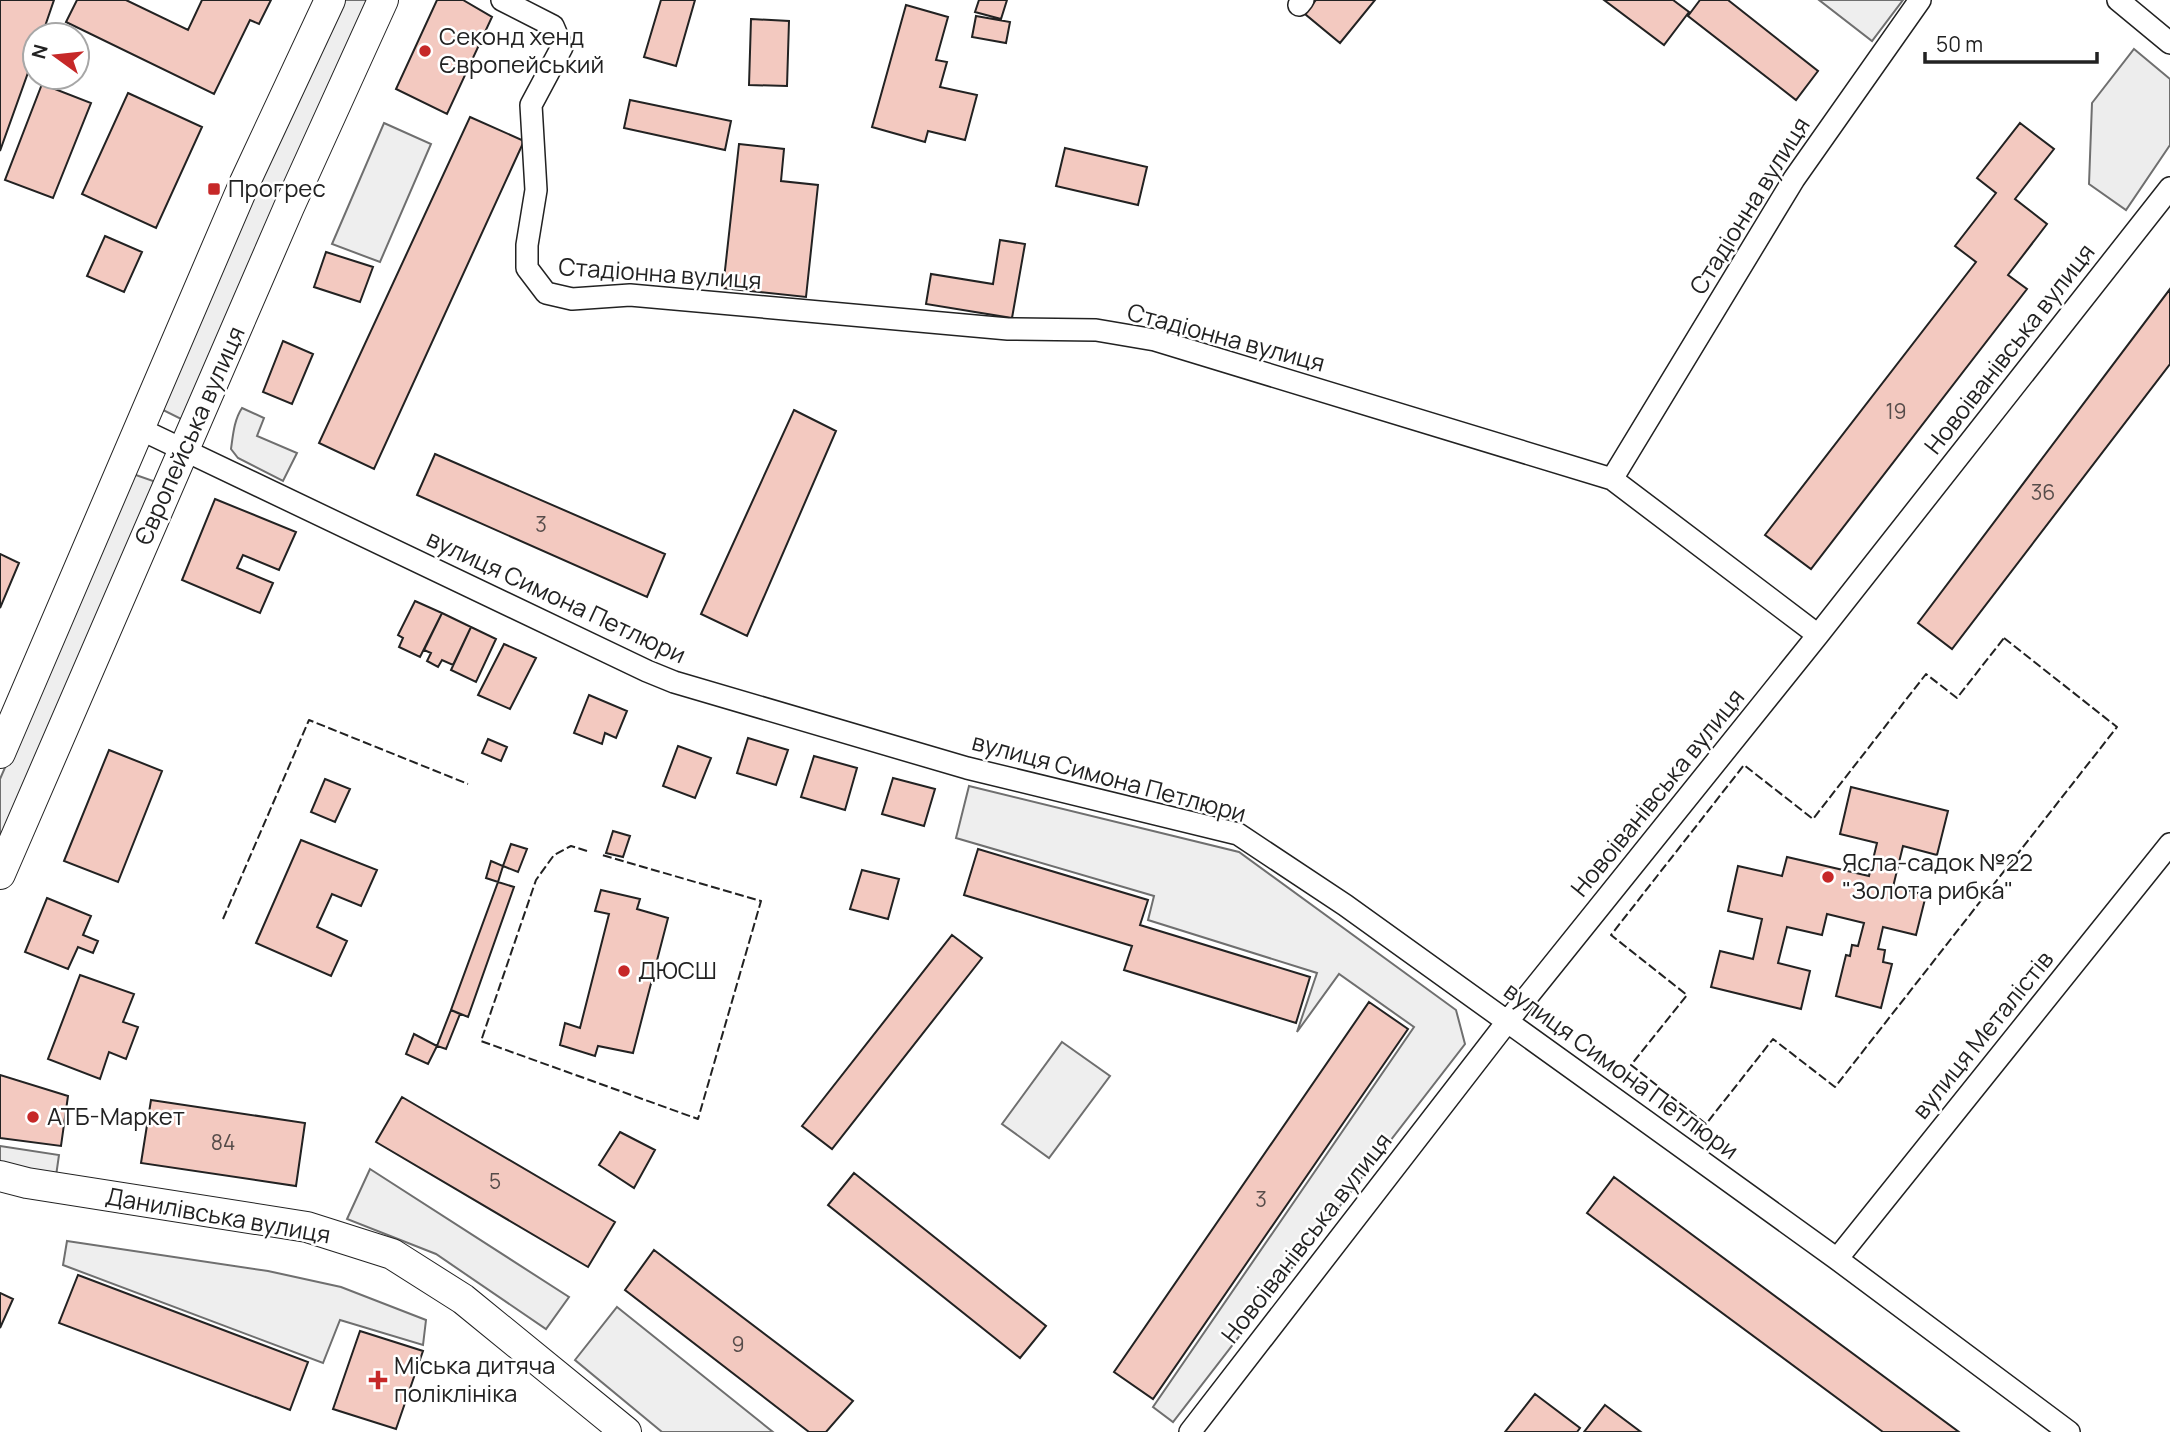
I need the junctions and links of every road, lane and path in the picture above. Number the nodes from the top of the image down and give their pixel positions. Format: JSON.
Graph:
{"nodes":[{"id":1,"x":330,"y":0,"type":"edge"},
{"id":2,"x":383,"y":0,"type":"edge"},
{"id":3,"x":502,"y":0,"type":"edge"},
{"id":4,"x":1920,"y":0,"type":"edge"},
{"id":5,"x":2118,"y":0,"type":"edge"},
{"id":6,"x":2170,"y":43,"type":"edge"},
{"id":7,"x":2170,"y":188,"type":"edge"},
{"id":8,"x":139,"y":429,"type":"junction"},
{"id":9,"x":183,"y":452,"type":"junction"},
{"id":10,"x":1612,"y":479,"type":"junction"},
{"id":11,"x":1818,"y":635,"type":"junction"},
{"id":12,"x":0,"y":753,"type":"edge"},
{"id":13,"x":2170,"y":844,"type":"edge"},
{"id":14,"x":0,"y":874,"type":"edge"},
{"id":15,"x":1507,"y":1022,"type":"junction"},
{"id":16,"x":0,"y":1176,"type":"edge"},
{"id":17,"x":1837,"y":1259,"type":"junction"},
{"id":18,"x":626,"y":1432,"type":"edge"},
{"id":19,"x":1190,"y":1432,"type":"edge"},
{"id":20,"x":2069,"y":1432,"type":"edge"}],
"edges":[{"from":1,"to":8,"type":"street","name":"Європейська вулиця"},
{"from":2,"to":9,"type":"street","name":"Європейська вулиця"},
{"from":3,"to":10,"type":"street","name":"Стадіонна вулиця"},
{"from":4,"to":10,"type":"street","name":"Стадіонна вулиця"},
{"from":5,"to":6,"type":"street"},
{"from":7,"to":11,"type":"street","name":"Новоіванівська вулиця"},
{"from":8,"to":9,"type":"street","name":"вулиця Симона Петлюри"},
{"from":8,"to":12,"type":"street","name":"Європейська вулиця"},
{"from":9,"to":14,"type":"street","name":"Європейська вулиця"},
{"from":9,"to":15,"type":"street","name":"вулиця Симона Петлюри"},
{"from":10,"to":11,"type":"street"},
{"from":11,"to":15,"type":"street","name":"Новоіванівська вулиця"},
{"from":13,"to":17,"type":"street","name":"вулиця Металістів"},
{"from":15,"to":17,"type":"street","name":"вулиця Симона Петлюри"},
{"from":15,"to":19,"type":"street","name":"Новоіванівська вулиця"},
{"from":16,"to":18,"type":"street","name":"Данилівська вулиця"},
{"from":17,"to":20,"type":"street","name":"вулиця Симона Петлюри"}]}
